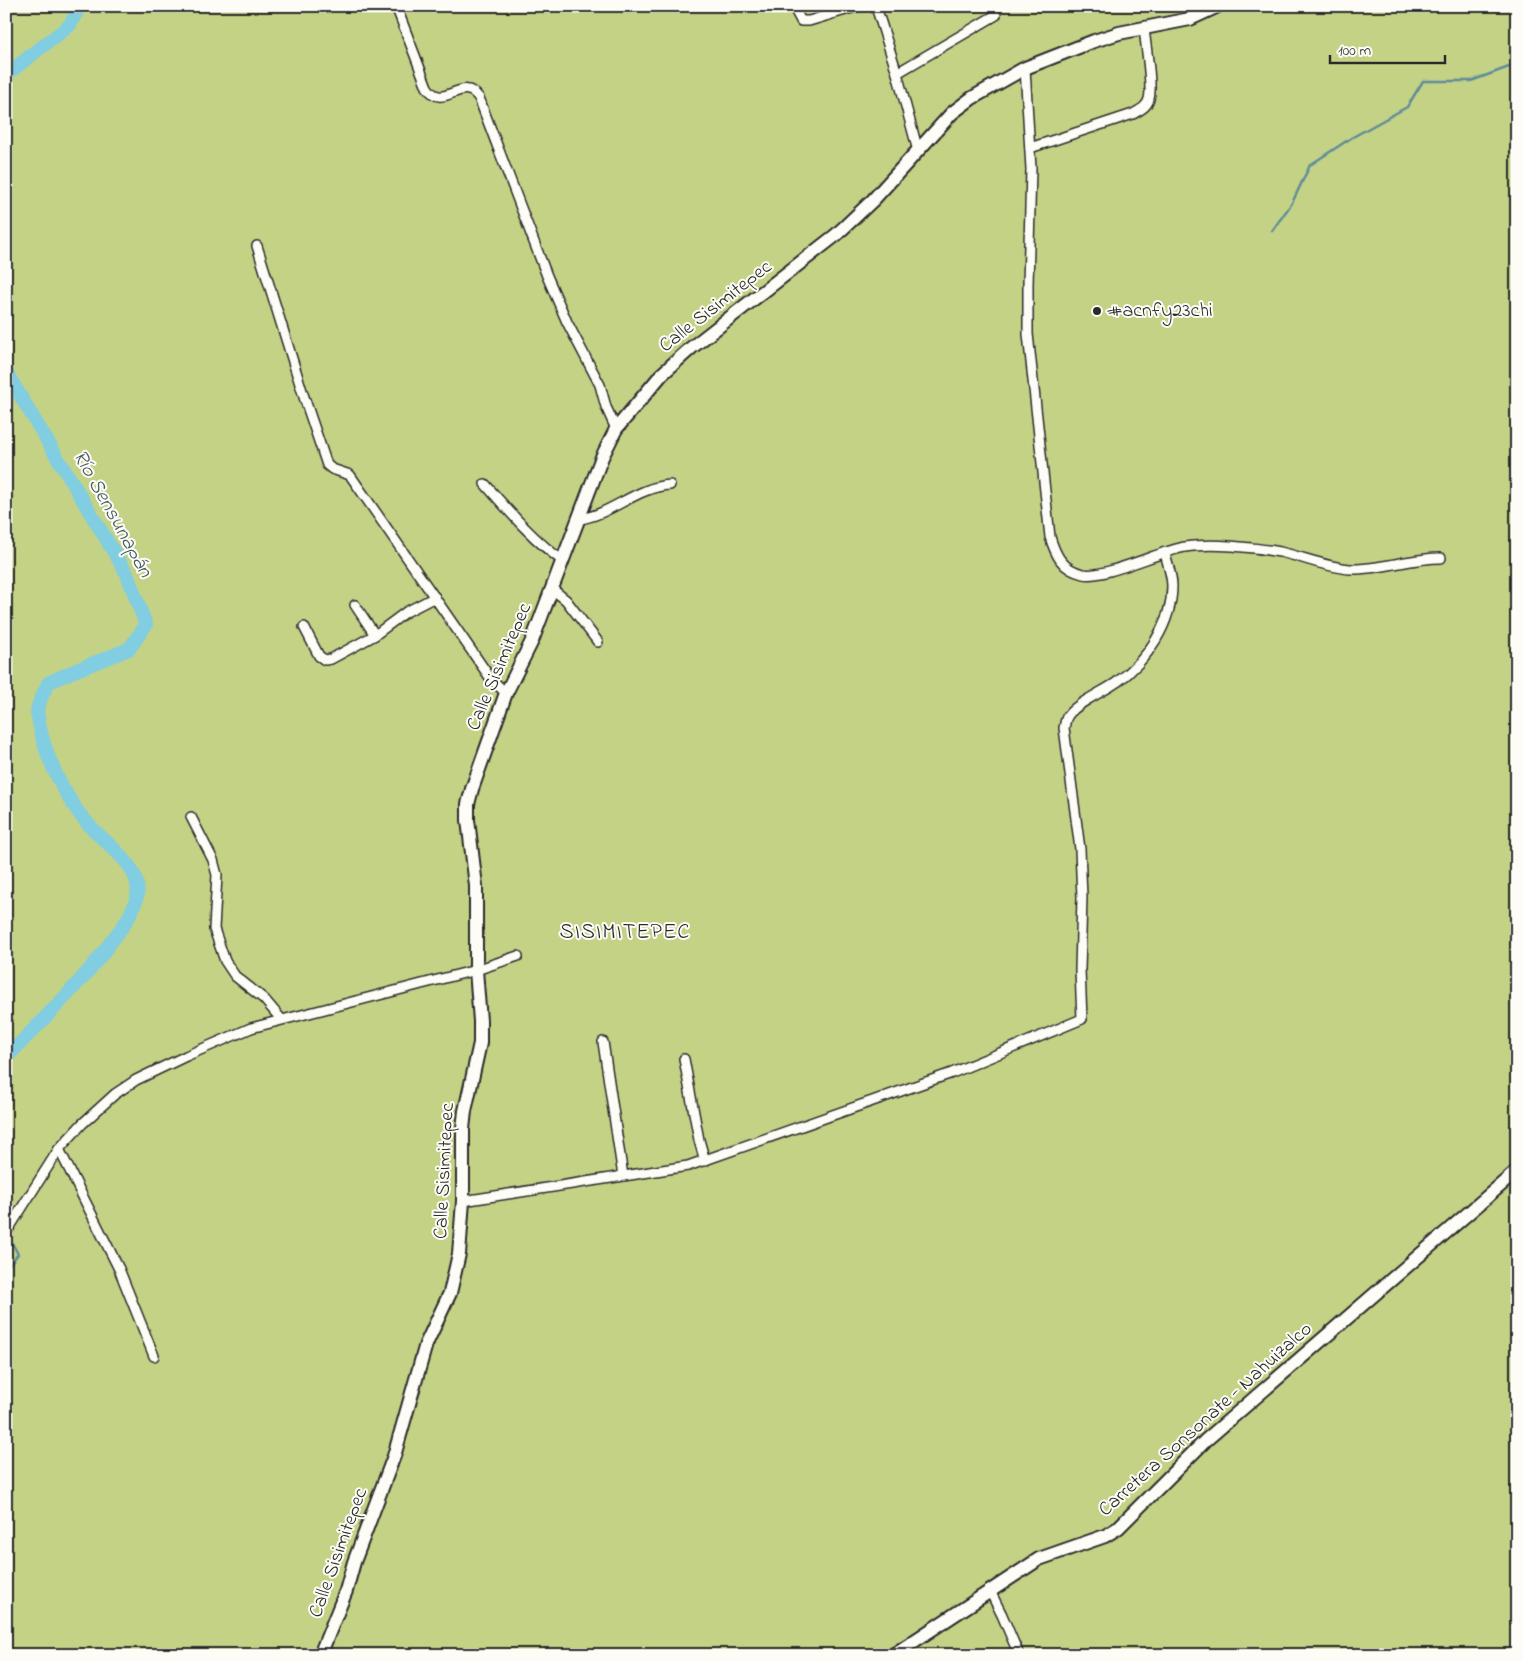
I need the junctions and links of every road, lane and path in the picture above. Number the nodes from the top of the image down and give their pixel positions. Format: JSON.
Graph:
{"nodes":[{"id":1,"x":396,"y":6,"type":"edge"},
{"id":2,"x":793,"y":6,"type":"edge"},
{"id":3,"x":859,"y":6,"type":"edge"},
{"id":4,"x":875,"y":6,"type":"edge"},
{"id":5,"x":1218,"y":6,"type":"edge"},
{"id":6,"x":996,"y":15,"type":"dead end"},
{"id":7,"x":1144,"y":27,"type":"junction"},
{"id":8,"x":1025,"y":68,"type":"junction"},
{"id":9,"x":897,"y":73,"type":"junction"},
{"id":10,"x":1030,"y":148,"type":"junction"},
{"id":11,"x":918,"y":151,"type":"junction"},
{"id":12,"x":257,"y":246,"type":"dead end"},
{"id":13,"x":616,"y":429,"type":"junction"},
{"id":14,"x":484,"y":484,"type":"dead end"},
{"id":15,"x":670,"y":485,"type":"dead end"},
{"id":16,"x":579,"y":520,"type":"junction"},
{"id":17,"x":1164,"y":552,"type":"junction"},
{"id":18,"x":1440,"y":558,"type":"dead end"},
{"id":19,"x":563,"y":561,"type":"junction"},
{"id":20,"x":552,"y":590,"type":"junction"},
{"id":21,"x":434,"y":596,"type":"junction"},
{"id":22,"x":356,"y":605,"type":"dead end"},
{"id":23,"x":304,"y":628,"type":"dead end"},
{"id":24,"x":375,"y":635,"type":"junction"},
{"id":25,"x":598,"y":642,"type":"dead end"},
{"id":26,"x":506,"y":693,"type":"junction"},
{"id":27,"x":191,"y":817,"type":"dead end"},
{"id":28,"x":518,"y":956,"type":"dead end"},
{"id":29,"x":476,"y":970,"type":"junction"},
{"id":30,"x":281,"y":1019,"type":"junction"},
{"id":31,"x":603,"y":1042,"type":"dead end"},
{"id":32,"x":684,"y":1059,"type":"dead end"},
{"id":33,"x":59,"y":1149,"type":"junction"},
{"id":34,"x":705,"y":1161,"type":"junction"},
{"id":35,"x":1517,"y":1172,"type":"edge"},
{"id":36,"x":623,"y":1176,"type":"junction"},
{"id":37,"x":463,"y":1201,"type":"junction"},
{"id":38,"x":6,"y":1234,"type":"edge"},
{"id":39,"x":154,"y":1356,"type":"dead end"},
{"id":40,"x":990,"y":1591,"type":"junction"},
{"id":41,"x":320,"y":1655,"type":"edge"},
{"id":42,"x":893,"y":1655,"type":"edge"},
{"id":43,"x":1019,"y":1655,"type":"edge"}],
"edges":[{"from":1,"to":13,"type":"street"},
{"from":2,"to":3,"type":"street"},
{"from":4,"to":9,"type":"street"},
{"from":5,"to":7,"type":"street","name":"Calle Sisimitepec"},
{"from":6,"to":9,"type":"street"},
{"from":7,"to":8,"type":"street","name":"Calle Sisimitepec"},
{"from":7,"to":10,"type":"street"},
{"from":8,"to":10,"type":"street"},
{"from":8,"to":11,"type":"street","name":"Calle Sisimitepec"},
{"from":9,"to":11,"type":"street"},
{"from":10,"to":17,"type":"street"},
{"from":11,"to":13,"type":"street","name":"Calle Sisimitepec"},
{"from":12,"to":21,"type":"street"},
{"from":13,"to":16,"type":"street","name":"Calle Sisimitepec"},
{"from":14,"to":19,"type":"street"},
{"from":15,"to":16,"type":"street"},
{"from":16,"to":19,"type":"street","name":"Calle Sisimitepec"},
{"from":17,"to":18,"type":"street"},
{"from":17,"to":34,"type":"street"},
{"from":19,"to":20,"type":"street","name":"Calle Sisimitepec"},
{"from":20,"to":25,"type":"street"},
{"from":20,"to":26,"type":"street","name":"Calle Sisimitepec"},
{"from":21,"to":24,"type":"street"},
{"from":21,"to":26,"type":"street"},
{"from":22,"to":24,"type":"street"},
{"from":23,"to":24,"type":"street"},
{"from":26,"to":29,"type":"street","name":"Calle Sisimitepec"},
{"from":27,"to":30,"type":"street"},
{"from":28,"to":29,"type":"street"},
{"from":29,"to":30,"type":"street"},
{"from":29,"to":37,"type":"street","name":"Calle Sisimitepec"},
{"from":30,"to":33,"type":"street"},
{"from":31,"to":36,"type":"street"},
{"from":32,"to":34,"type":"street"},
{"from":33,"to":38,"type":"street"},
{"from":33,"to":39,"type":"street"},
{"from":34,"to":36,"type":"street"},
{"from":35,"to":40,"type":"street","name":"Carretera Sonsonate - Nahuizalco"},
{"from":36,"to":37,"type":"street"},
{"from":37,"to":41,"type":"street","name":"Calle Sisimitepec"},
{"from":40,"to":42,"type":"street","name":"Carretera Sonsonate - Nahuizalco"},
{"from":40,"to":43,"type":"street"}]}
